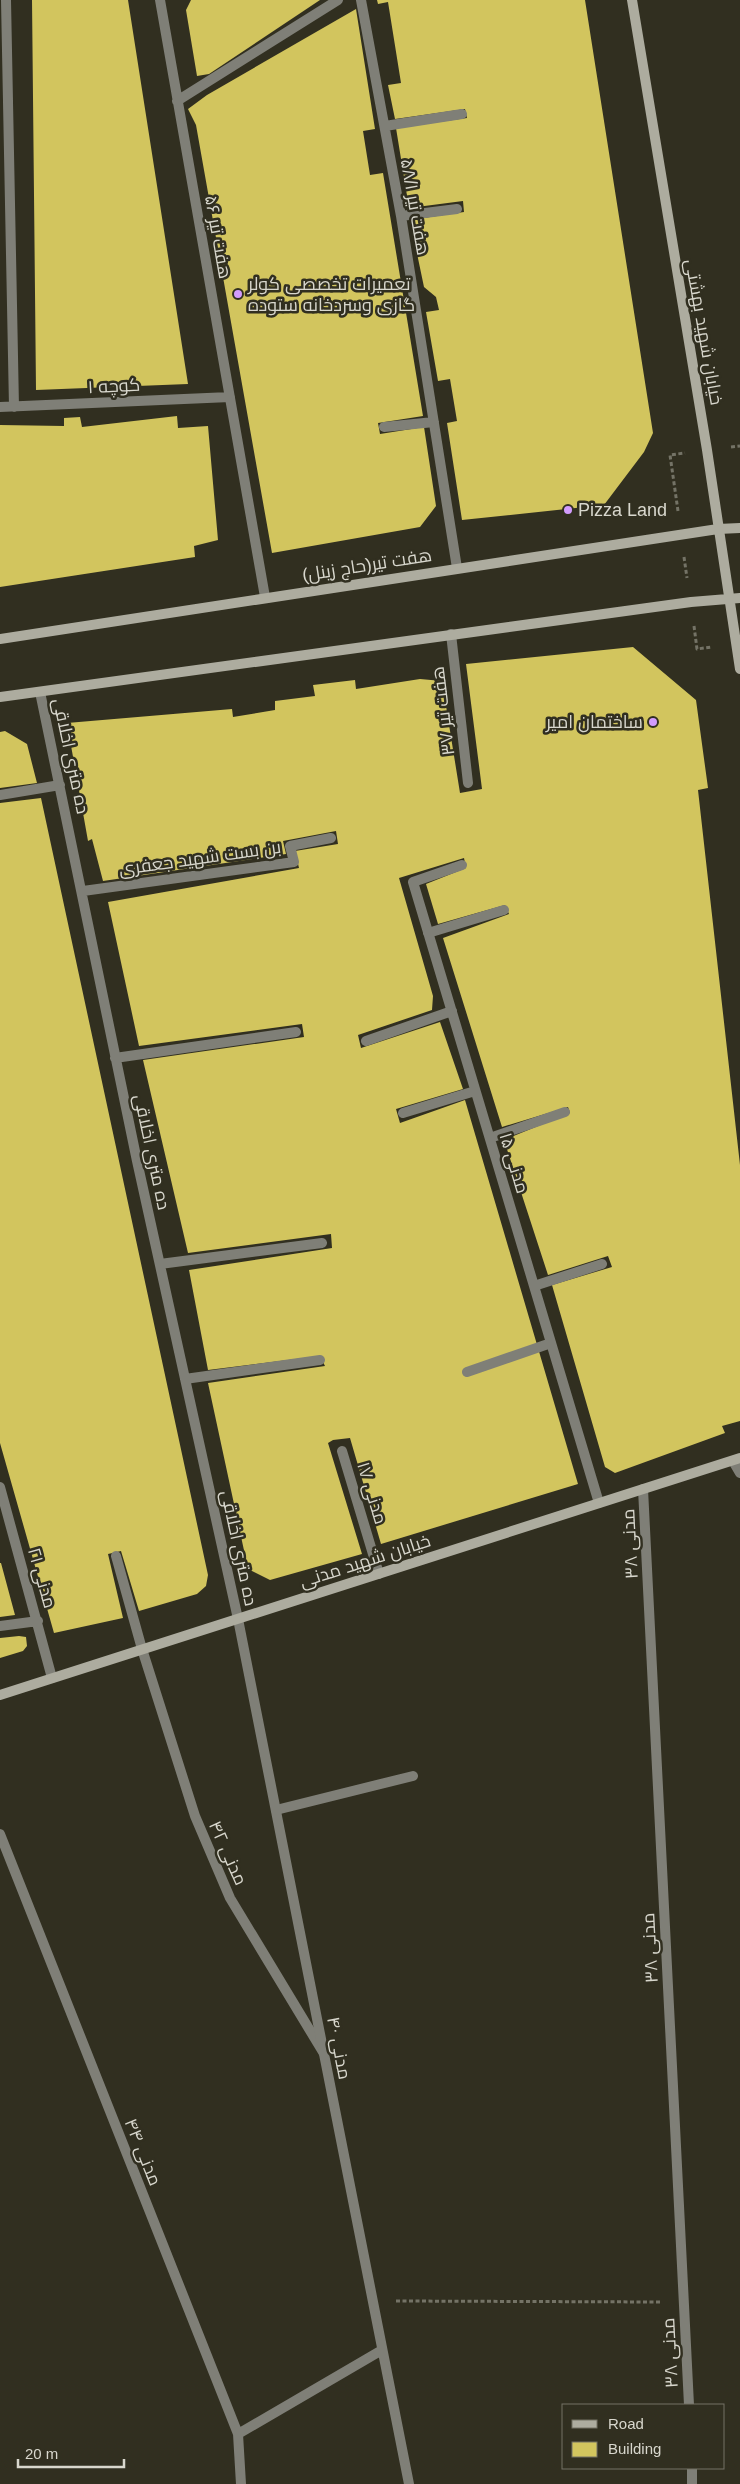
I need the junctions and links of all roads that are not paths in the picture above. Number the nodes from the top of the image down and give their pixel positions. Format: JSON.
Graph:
{"nodes":[{"id":1,"x":6,"y":0,"type":"edge"},
{"id":2,"x":160,"y":0,"type":"edge"},
{"id":3,"x":338,"y":0,"type":"edge"},
{"id":4,"x":361,"y":0,"type":"edge"},
{"id":5,"x":632,"y":0,"type":"edge"},
{"id":6,"x":177,"y":101,"type":"junction"},
{"id":7,"x":462,"y":114,"type":"dead end"},
{"id":8,"x":385,"y":126,"type":"junction"},
{"id":9,"x":457,"y":208,"type":"dead end"},
{"id":10,"x":401,"y":216,"type":"junction"},
{"id":11,"x":230,"y":397,"type":"junction"},
{"id":12,"x":14,"y":407,"type":"junction"},
{"id":13,"x":0,"y":408,"type":"edge"},
{"id":14,"x":434,"y":422,"type":"junction"},
{"id":15,"x":384,"y":427,"type":"dead end"},
{"id":16,"x":740,"y":528,"type":"edge"},
{"id":17,"x":718,"y":529,"type":"junction"},
{"id":18,"x":457,"y":568,"type":"junction"},
{"id":19,"x":265,"y":597,"type":"junction"},
{"id":20,"x":735,"y":598,"type":"edge"},
{"id":21,"x":451,"y":634,"type":"junction"},
{"id":22,"x":0,"y":639,"type":"edge"},
{"id":23,"x":740,"y":669,"type":"edge"},
{"id":24,"x":40,"y":692,"type":"junction"},
{"id":25,"x":0,"y":697,"type":"edge"},
{"id":26,"x":468,"y":784,"type":"dead end"},
{"id":27,"x":60,"y":785,"type":"junction"},
{"id":28,"x":0,"y":795,"type":"edge"},
{"id":29,"x":332,"y":838,"type":"dead end"},
{"id":30,"x":462,"y":865,"type":"dead end"},
{"id":31,"x":83,"y":891,"type":"junction"},
{"id":32,"x":504,"y":910,"type":"dead end"},
{"id":33,"x":428,"y":933,"type":"junction"},
{"id":34,"x":452,"y":1011,"type":"junction"},
{"id":35,"x":296,"y":1032,"type":"dead end"},
{"id":36,"x":366,"y":1041,"type":"dead end"},
{"id":37,"x":115,"y":1058,"type":"junction"},
{"id":38,"x":475,"y":1091,"type":"junction"},
{"id":39,"x":564,"y":1112,"type":"dead end"},
{"id":40,"x":403,"y":1113,"type":"dead end"},
{"id":41,"x":490,"y":1138,"type":"junction"},
{"id":42,"x":322,"y":1243,"type":"dead end"},
{"id":43,"x":160,"y":1264,"type":"junction"},
{"id":44,"x":602,"y":1264,"type":"dead end"},
{"id":45,"x":534,"y":1286,"type":"junction"},
{"id":46,"x":551,"y":1343,"type":"junction"},
{"id":47,"x":320,"y":1360,"type":"dead end"},
{"id":48,"x":467,"y":1372,"type":"dead end"},
{"id":49,"x":185,"y":1379,"type":"junction"},
{"id":50,"x":342,"y":1451,"type":"dead end"},
{"id":51,"x":736,"y":1459,"type":"edge"},
{"id":52,"x":740,"y":1473,"type":"edge"},
{"id":53,"x":0,"y":1487,"type":"edge"},
{"id":54,"x":643,"y":1489,"type":"junction"},
{"id":55,"x":599,"y":1503,"type":"junction"},
{"id":56,"x":116,"y":1556,"type":"dead end"},
{"id":57,"x":379,"y":1574,"type":"junction"},
{"id":58,"x":238,"y":1618,"type":"junction"},
{"id":59,"x":38,"y":1621,"type":"junction"},
{"id":60,"x":0,"y":1626,"type":"edge"},
{"id":61,"x":142,"y":1649,"type":"junction"},
{"id":62,"x":52,"y":1678,"type":"junction"},
{"id":63,"x":0,"y":1695,"type":"edge"},
{"id":64,"x":414,"y":1776,"type":"dead end"},
{"id":65,"x":276,"y":1810,"type":"junction"},
{"id":66,"x":0,"y":1834,"type":"edge"},
{"id":67,"x":323,"y":2053,"type":"junction"},
{"id":68,"x":382,"y":2350,"type":"junction"},
{"id":69,"x":689,"y":2404,"type":"edge"},
{"id":70,"x":238,"y":2434,"type":"junction"},
{"id":71,"x":692,"y":2469,"type":"edge"},
{"id":72,"x":241,"y":2484,"type":"edge"},
{"id":73,"x":409,"y":2484,"type":"edge"},
{"id":74,"x":692,"y":2484,"type":"edge"}],
"edges":[{"from":1,"to":12,"type":"street"},
{"from":2,"to":6,"type":"street","name":"هفت تیر ۵۶"},
{"from":3,"to":6,"type":"street"},
{"from":4,"to":8,"type":"street","name":"هفت تیر ۵۸/۱"},
{"from":5,"to":17,"type":"main road","name":"خیابان شهید بهشتی"},
{"from":6,"to":11,"type":"street","name":"هفت تیر ۵۶"},
{"from":7,"to":8,"type":"street"},
{"from":8,"to":10,"type":"street","name":"هفت تیر ۵۸/۱"},
{"from":9,"to":10,"type":"street"},
{"from":10,"to":14,"type":"street","name":"هفت تیر ۵۸/۱"},
{"from":11,"to":12,"type":"street","name":"کوچه ۱"},
{"from":11,"to":19,"type":"street","name":"هفت تیر ۵۶"},
{"from":12,"to":13,"type":"street","name":"کوچه ۱"},
{"from":14,"to":15,"type":"street"},
{"from":14,"to":18,"type":"street","name":"هفت تیر ۵۸/۱"},
{"from":16,"to":17,"type":"main road","name":"هفت تیر(حاج زینل)"},
{"from":17,"to":18,"type":"main road","name":"هفت تیر(حاج زینل)"},
{"from":17,"to":20,"type":"main road","name":"خیابان شهید بهشتی"},
{"from":18,"to":19,"type":"main road","name":"هفت تیر(حاج زینل)"},
{"from":19,"to":22,"type":"main road","name":"هفت تیر(حاج زینل)"},
{"from":20,"to":21,"type":"main road"},
{"from":20,"to":23,"type":"main road","name":"خیابان شهید بهشتی"},
{"from":21,"to":24,"type":"main road"},
{"from":21,"to":26,"type":"street","name":"هفت تیر ۳۷"},
{"from":24,"to":25,"type":"main road"},
{"from":24,"to":27,"type":"street","name":"ده متری اخلاقی"},
{"from":27,"to":28,"type":"street"},
{"from":27,"to":31,"type":"street","name":"ده متری اخلاقی"},
{"from":29,"to":31,"type":"street","name":"بن بست شهید جعفری"},
{"from":30,"to":33,"type":"street","name":"مدنی ۱۵"},
{"from":31,"to":37,"type":"street","name":"ده متری اخلاقی"},
{"from":32,"to":33,"type":"street"},
{"from":33,"to":34,"type":"street","name":"مدنی ۱۵"},
{"from":34,"to":36,"type":"street"},
{"from":34,"to":38,"type":"street","name":"مدنی ۱۵"},
{"from":35,"to":37,"type":"street"},
{"from":37,"to":43,"type":"street","name":"ده متری اخلاقی"},
{"from":38,"to":40,"type":"street"},
{"from":38,"to":41,"type":"street","name":"مدنی ۱۵"},
{"from":39,"to":41,"type":"street"},
{"from":41,"to":45,"type":"street","name":"مدنی ۱۵"},
{"from":42,"to":43,"type":"street"},
{"from":43,"to":49,"type":"street","name":"ده متری اخلاقی"},
{"from":44,"to":45,"type":"street"},
{"from":45,"to":46,"type":"street","name":"مدنی ۱۵"},
{"from":46,"to":48,"type":"street"},
{"from":46,"to":55,"type":"street","name":"مدنی ۱۵"},
{"from":47,"to":49,"type":"street"},
{"from":49,"to":58,"type":"street","name":"ده متری اخلاقی"},
{"from":50,"to":57,"type":"street","name":"مدنی ۱۷"},
{"from":51,"to":52,"type":"street"},
{"from":51,"to":54,"type":"main road","name":"خیابان شهید مدنی"},
{"from":53,"to":59,"type":"street","name":"مدنی ۲۱"},
{"from":54,"to":55,"type":"main road","name":"خیابان شهید مدنی"},
{"from":54,"to":69,"type":"street","name":"مدنی ۳۸"},
{"from":55,"to":57,"type":"main road","name":"خیابان شهید مدنی"},
{"from":56,"to":61,"type":"street","name":"مدنی ۴۲"},
{"from":57,"to":58,"type":"main road","name":"خیابان شهید مدنی"},
{"from":58,"to":61,"type":"main road","name":"خیابان شهید مدنی"},
{"from":58,"to":65,"type":"street","name":"مدنی ۴۰"},
{"from":59,"to":60,"type":"street"},
{"from":59,"to":62,"type":"street","name":"مدنی ۲۱"},
{"from":61,"to":62,"type":"main road","name":"خیابان شهید مدنی"},
{"from":61,"to":67,"type":"street","name":"مدنی ۴۲"},
{"from":62,"to":63,"type":"main road","name":"خیابان شهید مدنی"},
{"from":64,"to":65,"type":"street"},
{"from":65,"to":67,"type":"street","name":"مدنی ۴۰"},
{"from":66,"to":70,"type":"street","name":"مدنی ۴۴"},
{"from":67,"to":68,"type":"street","name":"مدنی ۴۰"},
{"from":68,"to":70,"type":"street"},
{"from":68,"to":73,"type":"street","name":"مدنی ۴۰"},
{"from":70,"to":72,"type":"street","name":"مدنی ۴۴"},
{"from":71,"to":74,"type":"street"}]}
